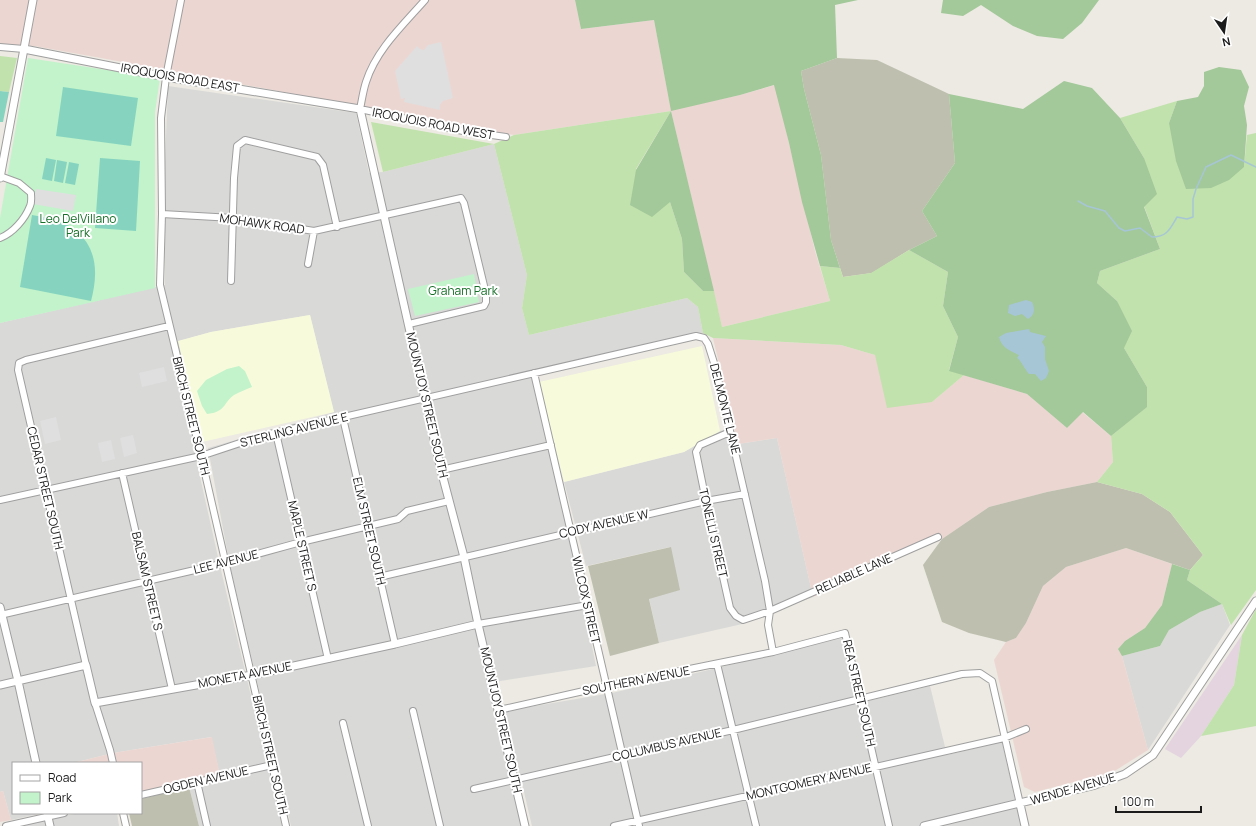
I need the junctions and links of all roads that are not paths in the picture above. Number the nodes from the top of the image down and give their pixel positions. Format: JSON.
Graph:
{"nodes":[{"id":1,"x":33,"y":0,"type":"edge"},
{"id":2,"x":181,"y":0,"type":"edge"},
{"id":3,"x":425,"y":0,"type":"edge"},
{"id":4,"x":0,"y":47,"type":"edge"},
{"id":5,"x":24,"y":49,"type":"junction"},
{"id":6,"x":166,"y":77,"type":"junction"},
{"id":7,"x":360,"y":109,"type":"junction"},
{"id":8,"x":506,"y":137,"type":"dead end"},
{"id":9,"x":0,"y":177,"type":"edge"},
{"id":10,"x":162,"y":214,"type":"junction"},
{"id":11,"x":384,"y":216,"type":"junction"},
{"id":12,"x":233,"y":218,"type":"junction"},
{"id":13,"x":337,"y":227,"type":"junction"},
{"id":14,"x":314,"y":231,"type":"junction"},
{"id":15,"x":0,"y":238,"type":"edge"},
{"id":16,"x":308,"y":264,"type":"dead end"},
{"id":17,"x":231,"y":282,"type":"dead end"},
{"id":18,"x":409,"y":324,"type":"junction"},
{"id":19,"x":169,"y":326,"type":"junction"},
{"id":20,"x":534,"y":373,"type":"junction"},
{"id":21,"x":426,"y":398,"type":"junction"},
{"id":22,"x":343,"y":418,"type":"junction"},
{"id":23,"x":730,"y":432,"type":"junction"},
{"id":24,"x":276,"y":433,"type":"junction"},
{"id":25,"x":550,"y":445,"type":"junction"},
{"id":26,"x":201,"y":456,"type":"junction"},
{"id":27,"x":442,"y":470,"type":"junction"},
{"id":28,"x":122,"y":473,"type":"junction"},
{"id":29,"x":45,"y":490,"type":"junction"},
{"id":30,"x":745,"y":494,"type":"junction"},
{"id":31,"x":0,"y":500,"type":"edge"},
{"id":32,"x":706,"y":501,"type":"junction"},
{"id":33,"x":449,"y":502,"type":"junction"},
{"id":34,"x":368,"y":527,"type":"junction"},
{"id":35,"x":571,"y":532,"type":"junction"},
{"id":36,"x":938,"y":536,"type":"dead end"},
{"id":37,"x":301,"y":542,"type":"junction"},
{"id":38,"x":464,"y":557,"type":"junction"},
{"id":39,"x":225,"y":563,"type":"junction"},
{"id":40,"x":380,"y":577,"type":"junction"},
{"id":41,"x":146,"y":581,"type":"junction"},
{"id":42,"x":70,"y":599,"type":"junction"},
{"id":43,"x":1256,"y":602,"type":"edge"},
{"id":44,"x":588,"y":605,"type":"junction"},
{"id":45,"x":0,"y":607,"type":"edge"},
{"id":46,"x":770,"y":612,"type":"junction"},
{"id":47,"x":1,"y":615,"type":"edge"},
{"id":48,"x":478,"y":624,"type":"junction"},
{"id":49,"x":395,"y":644,"type":"junction"},
{"id":50,"x":773,"y":652,"type":"junction"},
{"id":51,"x":328,"y":659,"type":"junction"},
{"id":52,"x":717,"y":664,"type":"junction"},
{"id":53,"x":86,"y":665,"type":"junction"},
{"id":54,"x":252,"y":675,"type":"junction"},
{"id":55,"x":18,"y":681,"type":"junction"},
{"id":56,"x":0,"y":685,"type":"edge"},
{"id":57,"x":606,"y":686,"type":"junction"},
{"id":58,"x":172,"y":689,"type":"junction"},
{"id":59,"x":859,"y":700,"type":"junction"},
{"id":60,"x":95,"y":703,"type":"junction"},
{"id":61,"x":499,"y":710,"type":"junction"},
{"id":62,"x":413,"y":711,"type":"dead end"},
{"id":63,"x":343,"y":723,"type":"dead end"},
{"id":64,"x":1026,"y":728,"type":"dead end"},
{"id":65,"x":733,"y":730,"type":"junction"},
{"id":66,"x":1004,"y":738,"type":"junction"},
{"id":67,"x":623,"y":756,"type":"junction"},
{"id":68,"x":36,"y":762,"type":"edge"},
{"id":69,"x":113,"y":762,"type":"edge"},
{"id":70,"x":272,"y":765,"type":"junction"},
{"id":71,"x":876,"y":768,"type":"junction"},
{"id":72,"x":514,"y":780,"type":"junction"},
{"id":73,"x":197,"y":782,"type":"junction"},
{"id":74,"x":474,"y":789,"type":"dead end"},
{"id":75,"x":142,"y":795,"type":"edge"},
{"id":76,"x":749,"y":796,"type":"junction"},
{"id":77,"x":1020,"y":804,"type":"junction"},
{"id":78,"x":123,"y":814,"type":"edge"},
{"id":79,"x":48,"y":815,"type":"edge"},
{"id":80,"x":638,"y":823,"type":"edge"},
{"id":81,"x":6,"y":826,"type":"edge"},
{"id":82,"x":50,"y":826,"type":"edge"},
{"id":83,"x":126,"y":826,"type":"edge"},
{"id":84,"x":207,"y":826,"type":"edge"},
{"id":85,"x":286,"y":826,"type":"edge"},
{"id":86,"x":368,"y":826,"type":"edge"},
{"id":87,"x":440,"y":826,"type":"edge"},
{"id":88,"x":525,"y":826,"type":"edge"},
{"id":89,"x":614,"y":826,"type":"edge"},
{"id":90,"x":756,"y":826,"type":"edge"},
{"id":91,"x":889,"y":826,"type":"edge"},
{"id":92,"x":924,"y":826,"type":"edge"},
{"id":93,"x":1025,"y":826,"type":"edge"}],
"edges":[{"from":1,"to":5,"type":"street"},
{"from":2,"to":6,"type":"street","name":"BIRCH STREET SOUTH"},
{"from":3,"to":7,"type":"street","name":"MOUNTJOY STREET SOUTH"},
{"from":4,"to":5,"type":"street","name":"IROQUOIS ROAD EAST"},
{"from":5,"to":6,"type":"street","name":"IROQUOIS ROAD EAST"},
{"from":5,"to":9,"type":"street"},
{"from":6,"to":7,"type":"street","name":"IROQUOIS ROAD EAST"},
{"from":6,"to":10,"type":"street","name":"BIRCH STREET SOUTH"},
{"from":7,"to":8,"type":"street","name":"IROQUOIS ROAD WEST"},
{"from":7,"to":11,"type":"street","name":"MOUNTJOY STREET SOUTH"},
{"from":9,"to":15,"type":"street"},
{"from":10,"to":12,"type":"street","name":"MOHAWK ROAD"},
{"from":10,"to":19,"type":"street","name":"BIRCH STREET SOUTH"},
{"from":11,"to":13,"type":"street","name":"MOHAWK ROAD"},
{"from":11,"to":18,"type":"street","name":"MOUNTJOY STREET SOUTH"},
{"from":11,"to":18,"type":"street","name":"MOHAWK ROAD"},
{"from":12,"to":13,"type":"street"},
{"from":12,"to":14,"type":"street","name":"MOHAWK ROAD"},
{"from":12,"to":17,"type":"street"},
{"from":13,"to":14,"type":"street","name":"MOHAWK ROAD"},
{"from":14,"to":16,"type":"street"},
{"from":18,"to":21,"type":"street","name":"MOUNTJOY STREET SOUTH"},
{"from":19,"to":26,"type":"street","name":"BIRCH STREET SOUTH"},
{"from":19,"to":29,"type":"street","name":"CEDAR STREET SOUTH"},
{"from":20,"to":21,"type":"street","name":"STERLING AVENUE E"},
{"from":20,"to":23,"type":"street","name":"DELMONTE LANE"},
{"from":20,"to":25,"type":"street","name":"WILCOX STREET"},
{"from":21,"to":22,"type":"street","name":"STERLING AVENUE E"},
{"from":21,"to":27,"type":"street","name":"MOUNTJOY STREET SOUTH"},
{"from":22,"to":24,"type":"street","name":"STERLING AVENUE E"},
{"from":22,"to":34,"type":"street","name":"ELM STREET SOUTH"},
{"from":23,"to":30,"type":"street","name":"DELMONTE LANE"},
{"from":23,"to":32,"type":"street","name":"TONELLI STREET"},
{"from":24,"to":26,"type":"street","name":"STERLING AVENUE E"},
{"from":24,"to":37,"type":"street","name":"MAPLE STREET S"},
{"from":25,"to":27,"type":"street"},
{"from":25,"to":35,"type":"street","name":"WILCOX STREET"},
{"from":26,"to":28,"type":"street","name":"STERLING AVENUE E"},
{"from":26,"to":39,"type":"street","name":"BIRCH STREET SOUTH"},
{"from":27,"to":33,"type":"street","name":"MOUNTJOY STREET SOUTH"},
{"from":28,"to":29,"type":"street","name":"STERLING AVENUE E"},
{"from":28,"to":41,"type":"street","name":"BALSAM STREET S"},
{"from":29,"to":31,"type":"street","name":"STERLING AVENUE E"},
{"from":29,"to":42,"type":"street","name":"CEDAR STREET SOUTH"},
{"from":30,"to":32,"type":"street","name":"CODY AVENUE W"},
{"from":30,"to":46,"type":"street","name":"DELMONTE LANE"},
{"from":32,"to":35,"type":"street","name":"CODY AVENUE W"},
{"from":32,"to":46,"type":"street","name":"TONELLI STREET"},
{"from":33,"to":34,"type":"street","name":"LEE AVENUE"},
{"from":33,"to":38,"type":"street","name":"MOUNTJOY STREET SOUTH"},
{"from":34,"to":37,"type":"street","name":"LEE AVENUE"},
{"from":34,"to":40,"type":"street","name":"ELM STREET SOUTH"},
{"from":35,"to":38,"type":"street","name":"CODY AVENUE W"},
{"from":35,"to":44,"type":"street","name":"WILCOX STREET"},
{"from":36,"to":46,"type":"street","name":"RELIABLE LANE"},
{"from":37,"to":39,"type":"street","name":"LEE AVENUE"},
{"from":37,"to":51,"type":"street","name":"MAPLE STREET S"},
{"from":38,"to":40,"type":"street","name":"CODY AVENUE W"},
{"from":38,"to":48,"type":"street","name":"MOUNTJOY STREET SOUTH"},
{"from":39,"to":41,"type":"street","name":"LEE AVENUE"},
{"from":39,"to":54,"type":"street","name":"BIRCH STREET SOUTH"},
{"from":40,"to":49,"type":"street","name":"ELM STREET SOUTH"},
{"from":41,"to":42,"type":"street","name":"LEE AVENUE"},
{"from":41,"to":58,"type":"street","name":"BALSAM STREET S"},
{"from":42,"to":47,"type":"street","name":"LEE AVENUE"},
{"from":42,"to":53,"type":"street","name":"CEDAR STREET SOUTH"},
{"from":43,"to":77,"type":"street","name":"WENDE AVENUE"},
{"from":44,"to":48,"type":"street"},
{"from":44,"to":57,"type":"street","name":"WILCOX STREET"},
{"from":45,"to":47,"type":"street"},
{"from":46,"to":50,"type":"street","name":"DELMONTE LANE"},
{"from":47,"to":55,"type":"street"},
{"from":48,"to":49,"type":"street","name":"MONETA AVENUE"},
{"from":48,"to":61,"type":"street","name":"MOUNTJOY STREET SOUTH"},
{"from":49,"to":51,"type":"street","name":"MONETA AVENUE"},
{"from":50,"to":52,"type":"street","name":"SOUTHERN AVENUE"},
{"from":50,"to":59,"type":"street","name":"REA STREET SOUTH"},
{"from":51,"to":54,"type":"street","name":"MONETA AVENUE"},
{"from":52,"to":57,"type":"street","name":"SOUTHERN AVENUE"},
{"from":52,"to":65,"type":"street"},
{"from":53,"to":55,"type":"street"},
{"from":53,"to":60,"type":"street","name":"CEDAR STREET SOUTH"},
{"from":54,"to":58,"type":"street","name":"MONETA AVENUE"},
{"from":54,"to":70,"type":"street","name":"BIRCH STREET SOUTH"},
{"from":55,"to":56,"type":"street"},
{"from":55,"to":68,"type":"street"},
{"from":57,"to":61,"type":"street","name":"SOUTHERN AVENUE"},
{"from":57,"to":67,"type":"street","name":"WILCOX STREET"},
{"from":58,"to":60,"type":"street","name":"MONETA AVENUE"},
{"from":59,"to":65,"type":"street","name":"COLUMBUS AVENUE"},
{"from":59,"to":66,"type":"street","name":"COLUMBUS AVENUE"},
{"from":59,"to":71,"type":"street","name":"REA STREET SOUTH"},
{"from":60,"to":69,"type":"street","name":"CEDAR STREET SOUTH"},
{"from":61,"to":72,"type":"street","name":"MOUNTJOY STREET SOUTH"},
{"from":62,"to":87,"type":"street"},
{"from":63,"to":86,"type":"street"},
{"from":64,"to":66,"type":"street","name":"MONTGOMERY AVENUE"},
{"from":65,"to":67,"type":"street","name":"COLUMBUS AVENUE"},
{"from":65,"to":76,"type":"street"},
{"from":66,"to":71,"type":"street","name":"MONTGOMERY AVENUE"},
{"from":66,"to":77,"type":"street","name":"COLUMBUS AVENUE"},
{"from":67,"to":72,"type":"street","name":"COLUMBUS AVENUE"},
{"from":67,"to":80,"type":"street","name":"WILCOX STREET"},
{"from":70,"to":73,"type":"street","name":"OGDEN AVENUE"},
{"from":70,"to":85,"type":"street","name":"BIRCH STREET SOUTH"},
{"from":71,"to":76,"type":"street","name":"MONTGOMERY AVENUE"},
{"from":71,"to":91,"type":"street","name":"REA STREET SOUTH"},
{"from":72,"to":74,"type":"street","name":"COLUMBUS AVENUE"},
{"from":72,"to":88,"type":"street","name":"MOUNTJOY STREET SOUTH"},
{"from":73,"to":75,"type":"street","name":"OGDEN AVENUE"},
{"from":73,"to":84,"type":"street"},
{"from":76,"to":80,"type":"street","name":"MONTGOMERY AVENUE"},
{"from":76,"to":90,"type":"street"},
{"from":77,"to":92,"type":"street","name":"WENDE AVENUE"},
{"from":77,"to":93,"type":"street"},
{"from":78,"to":83,"type":"street"},
{"from":79,"to":81,"type":"street"},
{"from":79,"to":82,"type":"street"},
{"from":80,"to":89,"type":"street","name":"MONTGOMERY AVENUE"}]}
